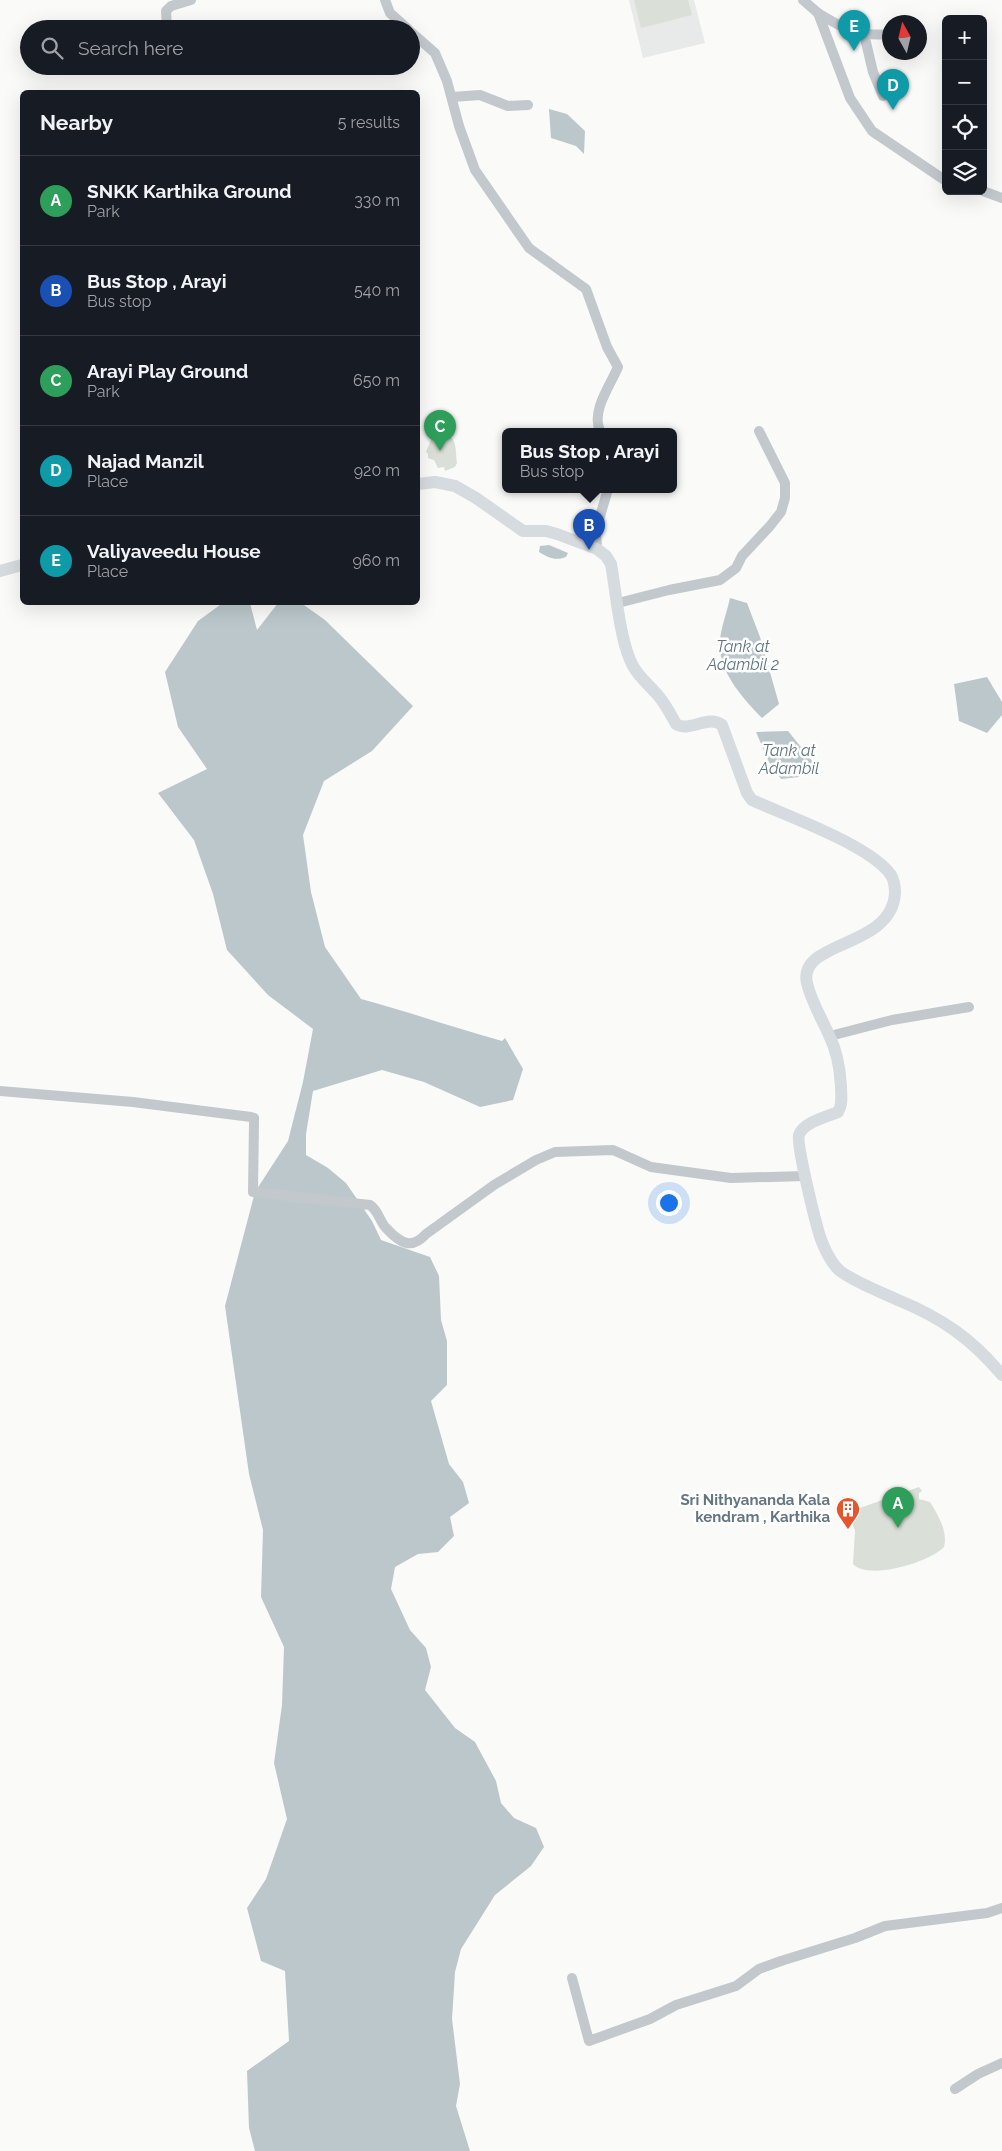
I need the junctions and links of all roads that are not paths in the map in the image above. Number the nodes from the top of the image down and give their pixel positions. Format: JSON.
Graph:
{"nodes":[{"id":1,"x":191,"y":0,"type":"edge"},
{"id":2,"x":385,"y":0,"type":"edge"},
{"id":3,"x":803,"y":0,"type":"edge"},
{"id":4,"x":818,"y":12,"type":"junction"},
{"id":5,"x":166,"y":20,"type":"edge"},
{"id":6,"x":398,"y":20,"type":"edge"},
{"id":7,"x":864,"y":34,"type":"junction"},
{"id":8,"x":882,"y":34,"type":"edge"},
{"id":9,"x":420,"y":40,"type":"edge"},
{"id":10,"x":883,"y":96,"type":"dead end"},
{"id":11,"x":452,"y":97,"type":"junction"},
{"id":12,"x":528,"y":105,"type":"dead end"},
{"id":13,"x":942,"y":178,"type":"edge"},
{"id":14,"x":987,"y":192,"type":"edge"},
{"id":15,"x":1002,"y":198,"type":"edge"},
{"id":16,"x":599,"y":428,"type":"edge"},
{"id":17,"x":759,"y":431,"type":"dead end"},
{"id":18,"x":420,"y":484,"type":"edge"},
{"id":19,"x":607,"y":493,"type":"edge"},
{"id":20,"x":597,"y":550,"type":"junction"},
{"id":21,"x":20,"y":566,"type":"edge"},
{"id":22,"x":0,"y":571,"type":"edge"},
{"id":23,"x":618,"y":603,"type":"junction"},
{"id":24,"x":970,"y":1007,"type":"dead end"},
{"id":25,"x":830,"y":1036,"type":"junction"},
{"id":26,"x":0,"y":1090,"type":"edge"},
{"id":27,"x":805,"y":1176,"type":"junction"},
{"id":28,"x":1002,"y":1375,"type":"edge"},
{"id":29,"x":1002,"y":1908,"type":"edge"},
{"id":30,"x":572,"y":1978,"type":"dead end"},
{"id":31,"x":1002,"y":2063,"type":"edge"},
{"id":32,"x":955,"y":2089,"type":"dead end"}],
"edges":[{"from":1,"to":5,"type":"street"},
{"from":2,"to":6,"type":"street"},
{"from":3,"to":4,"type":"street"},
{"from":4,"to":7,"type":"street"},
{"from":4,"to":13,"type":"street"},
{"from":7,"to":8,"type":"street"},
{"from":7,"to":10,"type":"street"},
{"from":9,"to":11,"type":"street"},
{"from":11,"to":12,"type":"street"},
{"from":11,"to":16,"type":"street"},
{"from":14,"to":15,"type":"street"},
{"from":17,"to":23,"type":"street"},
{"from":18,"to":20,"type":"main road"},
{"from":19,"to":20,"type":"street"},
{"from":20,"to":23,"type":"main road"},
{"from":21,"to":22,"type":"main road"},
{"from":23,"to":25,"type":"main road"},
{"from":24,"to":25,"type":"street"},
{"from":25,"to":27,"type":"main road"},
{"from":26,"to":27,"type":"street"},
{"from":27,"to":28,"type":"main road"},
{"from":29,"to":30,"type":"street"},
{"from":31,"to":32,"type":"street"}]}
